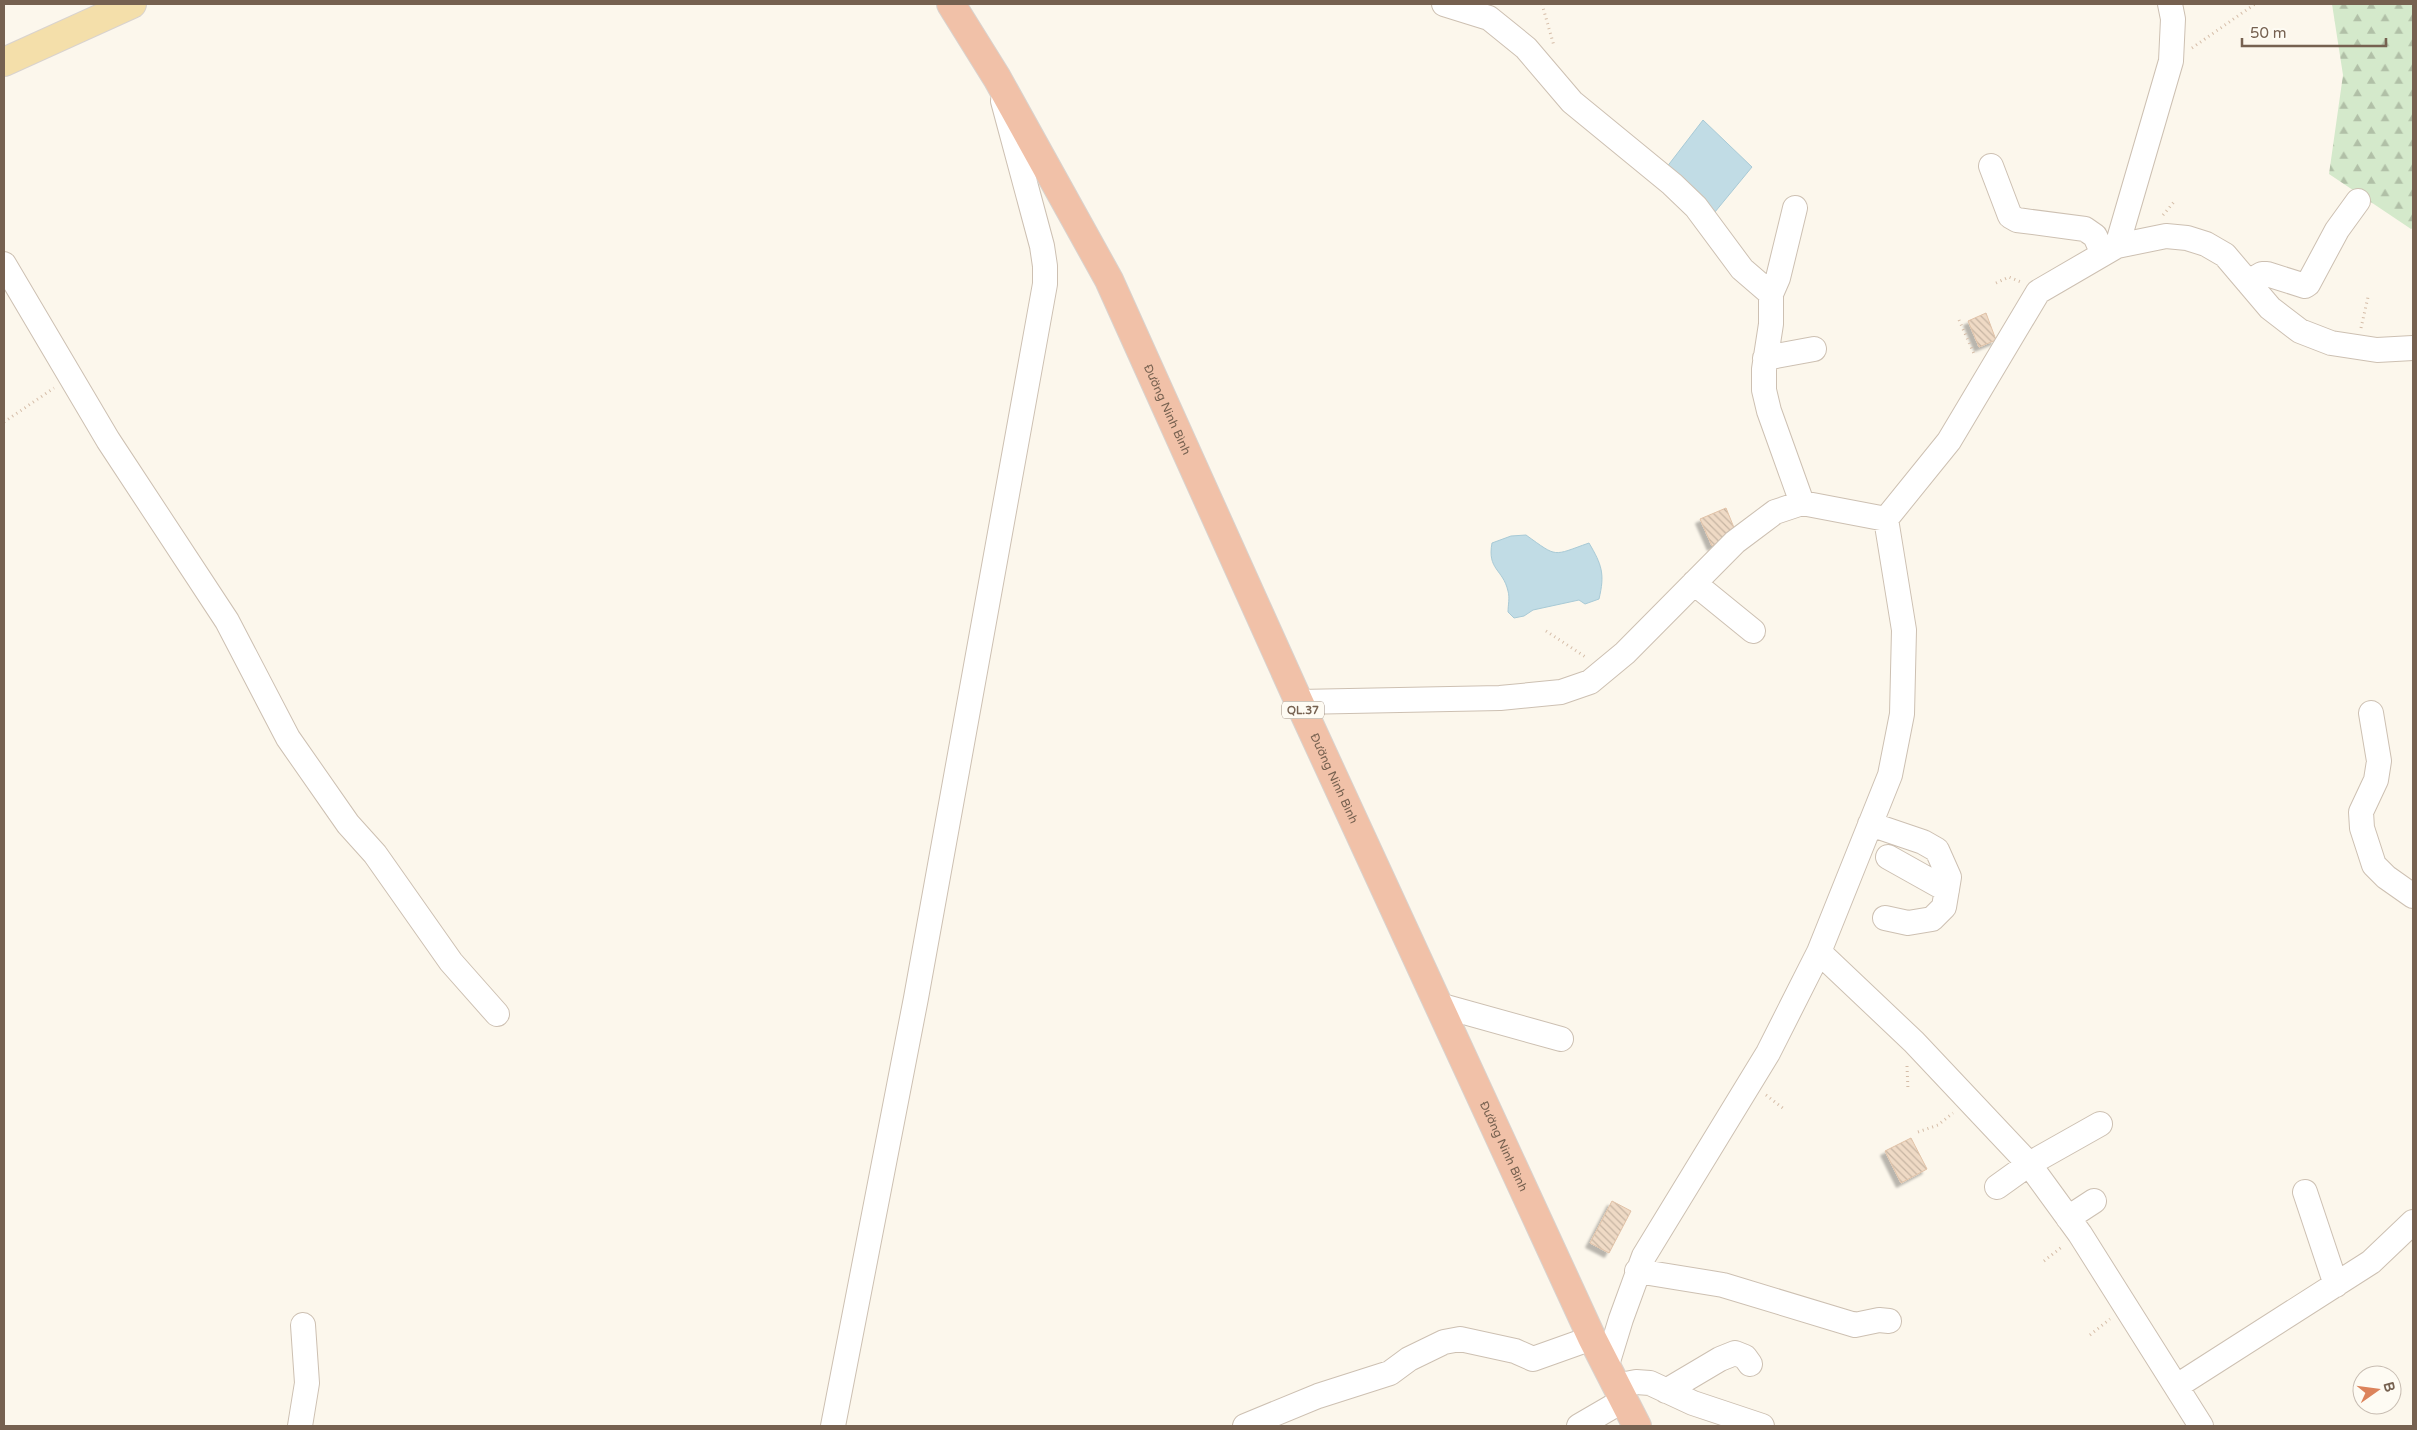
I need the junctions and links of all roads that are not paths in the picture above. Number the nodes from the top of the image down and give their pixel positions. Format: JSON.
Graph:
{"nodes":[{"id":1,"x":132,"y":4,"type":"edge"},
{"id":2,"x":952,"y":4,"type":"edge"},
{"id":3,"x":1444,"y":4,"type":"edge"},
{"id":4,"x":2170,"y":4,"type":"edge"},
{"id":5,"x":4,"y":62,"type":"edge"},
{"id":6,"x":997,"y":78,"type":"junction"},
{"id":7,"x":1991,"y":166,"type":"dead end"},
{"id":8,"x":2358,"y":200,"type":"dead end"},
{"id":9,"x":1795,"y":208,"type":"dead end"},
{"id":10,"x":2110,"y":250,"type":"junction"},
{"id":11,"x":4,"y":264,"type":"edge"},
{"id":12,"x":2248,"y":282,"type":"junction"},
{"id":13,"x":1771,"y":294,"type":"junction"},
{"id":14,"x":2413,"y":348,"type":"edge"},
{"id":15,"x":1814,"y":349,"type":"dead end"},
{"id":16,"x":1765,"y":358,"type":"junction"},
{"id":17,"x":1802,"y":503,"type":"junction"},
{"id":18,"x":1886,"y":519,"type":"junction"},
{"id":19,"x":1694,"y":583,"type":"junction"},
{"id":20,"x":1753,"y":630,"type":"dead end"},
{"id":21,"x":1299,"y":702,"type":"junction"},
{"id":22,"x":2371,"y":713,"type":"dead end"},
{"id":23,"x":1870,"y":824,"type":"junction"},
{"id":24,"x":1888,"y":857,"type":"dead end"},
{"id":25,"x":1947,"y":890,"type":"junction"},
{"id":26,"x":2413,"y":896,"type":"edge"},
{"id":27,"x":1885,"y":918,"type":"dead end"},
{"id":28,"x":1819,"y":952,"type":"junction"},
{"id":29,"x":1439,"y":1005,"type":"junction"},
{"id":30,"x":497,"y":1014,"type":"dead end"},
{"id":31,"x":1561,"y":1039,"type":"dead end"},
{"id":32,"x":2100,"y":1124,"type":"dead end"},
{"id":33,"x":2029,"y":1164,"type":"junction"},
{"id":34,"x":1997,"y":1187,"type":"dead end"},
{"id":35,"x":2305,"y":1192,"type":"dead end"},
{"id":36,"x":2094,"y":1201,"type":"dead end"},
{"id":37,"x":2068,"y":1218,"type":"junction"},
{"id":38,"x":2413,"y":1222,"type":"edge"},
{"id":39,"x":1637,"y":1271,"type":"junction"},
{"id":40,"x":2336,"y":1285,"type":"junction"},
{"id":41,"x":1889,"y":1321,"type":"dead end"},
{"id":42,"x":303,"y":1325,"type":"dead end"},
{"id":43,"x":1592,"y":1338,"type":"junction"},
{"id":44,"x":1750,"y":1364,"type":"dead end"},
{"id":45,"x":1615,"y":1385,"type":"junction"},
{"id":46,"x":2177,"y":1386,"type":"junction"},
{"id":47,"x":1666,"y":1391,"type":"junction"},
{"id":48,"x":300,"y":1426,"type":"edge"},
{"id":49,"x":833,"y":1426,"type":"edge"},
{"id":50,"x":1245,"y":1426,"type":"edge"},
{"id":51,"x":1579,"y":1426,"type":"edge"},
{"id":52,"x":1637,"y":1426,"type":"edge"},
{"id":53,"x":1762,"y":1426,"type":"edge"},
{"id":54,"x":2201,"y":1426,"type":"edge"}],
"edges":[{"from":1,"to":5,"type":"main road"},
{"from":2,"to":6,"type":"highway","name":"Đường Ninh Bình","number":"QL.37"},
{"from":3,"to":13,"type":"street"},
{"from":4,"to":10,"type":"street"},
{"from":6,"to":21,"type":"highway","name":"Đường Ninh Bình","number":"QL.37"},
{"from":6,"to":49,"type":"street"},
{"from":7,"to":10,"type":"street"},
{"from":8,"to":12,"type":"street"},
{"from":9,"to":13,"type":"street"},
{"from":10,"to":12,"type":"street"},
{"from":10,"to":18,"type":"street"},
{"from":11,"to":30,"type":"street"},
{"from":12,"to":14,"type":"street"},
{"from":13,"to":16,"type":"street"},
{"from":15,"to":16,"type":"street"},
{"from":16,"to":17,"type":"street"},
{"from":17,"to":18,"type":"street"},
{"from":17,"to":19,"type":"street"},
{"from":18,"to":23,"type":"street"},
{"from":19,"to":20,"type":"street"},
{"from":19,"to":21,"type":"street"},
{"from":21,"to":29,"type":"highway","name":"Đường Ninh Bình","number":"QL.37"},
{"from":22,"to":26,"type":"street"},
{"from":23,"to":25,"type":"street"},
{"from":23,"to":28,"type":"street"},
{"from":24,"to":25,"type":"street"},
{"from":25,"to":27,"type":"street"},
{"from":28,"to":33,"type":"street"},
{"from":28,"to":39,"type":"street"},
{"from":29,"to":31,"type":"street"},
{"from":29,"to":43,"type":"highway","name":"Đường Ninh Bình","number":"QL.37"},
{"from":32,"to":33,"type":"street"},
{"from":33,"to":34,"type":"street"},
{"from":33,"to":37,"type":"street"},
{"from":35,"to":40,"type":"street"},
{"from":36,"to":37,"type":"street"},
{"from":37,"to":46,"type":"street"},
{"from":38,"to":40,"type":"street"},
{"from":39,"to":41,"type":"street"},
{"from":39,"to":45,"type":"street"},
{"from":40,"to":46,"type":"street"},
{"from":42,"to":48,"type":"street"},
{"from":43,"to":45,"type":"highway","name":"Đường Ninh Bình","number":"QL.37"},
{"from":43,"to":50,"type":"street"},
{"from":44,"to":47,"type":"street"},
{"from":45,"to":47,"type":"street"},
{"from":45,"to":51,"type":"street"},
{"from":45,"to":52,"type":"highway","name":"Đường Ninh Bình","number":"QL.37"},
{"from":46,"to":54,"type":"street"},
{"from":47,"to":53,"type":"street"}]}
